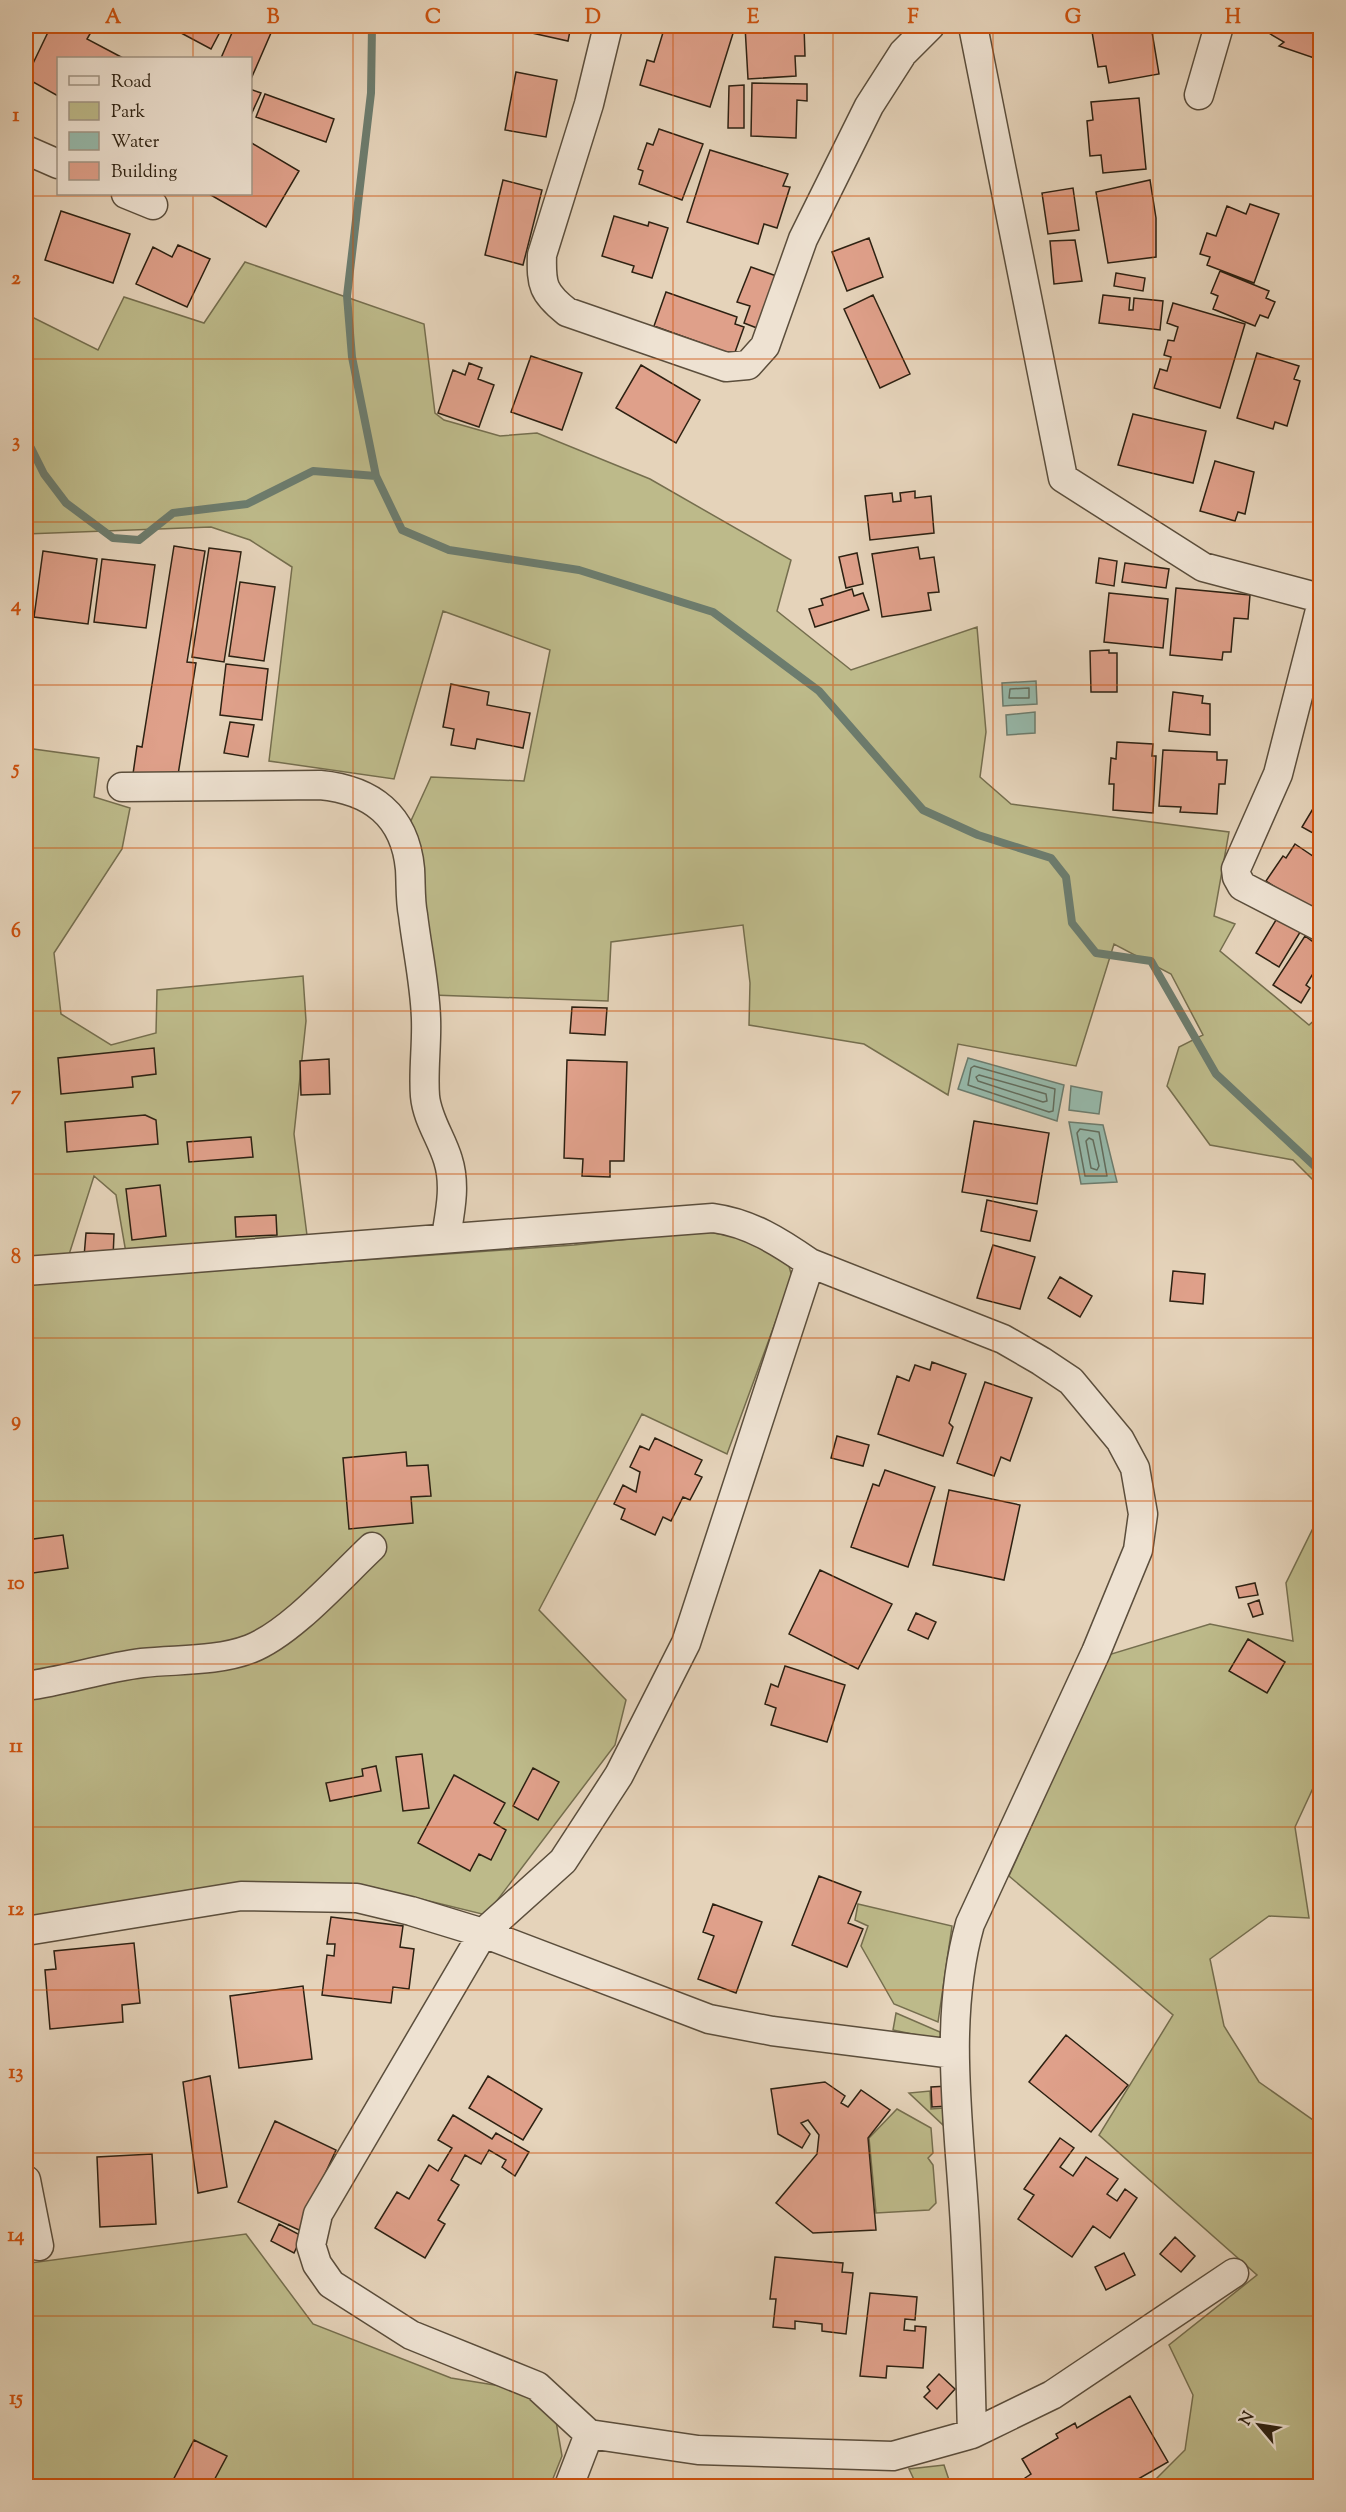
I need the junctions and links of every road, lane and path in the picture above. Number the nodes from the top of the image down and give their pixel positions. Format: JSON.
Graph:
{"nodes":[{"id":1,"x":608,"y":26,"type":"edge"},
{"id":2,"x":930,"y":26,"type":"edge"},
{"id":3,"x":973,"y":26,"type":"edge"},
{"id":4,"x":1219,"y":26,"type":"edge"},
{"id":5,"x":1199,"y":95,"type":"dead end"},
{"id":6,"x":26,"y":150,"type":"edge"},
{"id":7,"x":57,"y":164,"type":"edge"},
{"id":8,"x":128,"y":195,"type":"edge"},
{"id":9,"x":153,"y":205,"type":"dead end"},
{"id":10,"x":1320,"y":598,"type":"edge"},
{"id":11,"x":1320,"y":610,"type":"edge"},
{"id":12,"x":122,"y":787,"type":"dead end"},
{"id":13,"x":1319,"y":926,"type":"dead end"},
{"id":14,"x":447,"y":1237,"type":"junction"},
{"id":15,"x":810,"y":1263,"type":"junction"},
{"id":16,"x":26,"y":1271,"type":"edge"},
{"id":17,"x":372,"y":1547,"type":"dead end"},
{"id":18,"x":26,"y":1686,"type":"edge"},
{"id":19,"x":26,"y":1931,"type":"edge"},
{"id":20,"x":483,"y":1933,"type":"junction"},
{"id":21,"x":954,"y":2054,"type":"junction"},
{"id":22,"x":26,"y":2180,"type":"edge"},
{"id":23,"x":39,"y":2246,"type":"dead end"},
{"id":24,"x":1234,"y":2273,"type":"dead end"},
{"id":25,"x":589,"y":2434,"type":"junction"},
{"id":26,"x":972,"y":2434,"type":"junction"},
{"id":27,"x":569,"y":2487,"type":"edge"}],
"edges":[{"from":1,"to":2,"type":"street"},
{"from":3,"to":10,"type":"street"},
{"from":4,"to":5,"type":"street"},
{"from":6,"to":7,"type":"street"},
{"from":8,"to":9,"type":"street"},
{"from":11,"to":13,"type":"street"},
{"from":12,"to":14,"type":"street"},
{"from":14,"to":15,"type":"street"},
{"from":14,"to":16,"type":"street"},
{"from":15,"to":20,"type":"street"},
{"from":15,"to":21,"type":"street"},
{"from":17,"to":18,"type":"street"},
{"from":19,"to":20,"type":"street"},
{"from":20,"to":21,"type":"street"},
{"from":20,"to":25,"type":"street"},
{"from":21,"to":26,"type":"street"},
{"from":22,"to":23,"type":"street"},
{"from":24,"to":26,"type":"street"},
{"from":25,"to":26,"type":"street"},
{"from":25,"to":27,"type":"street"}]}
